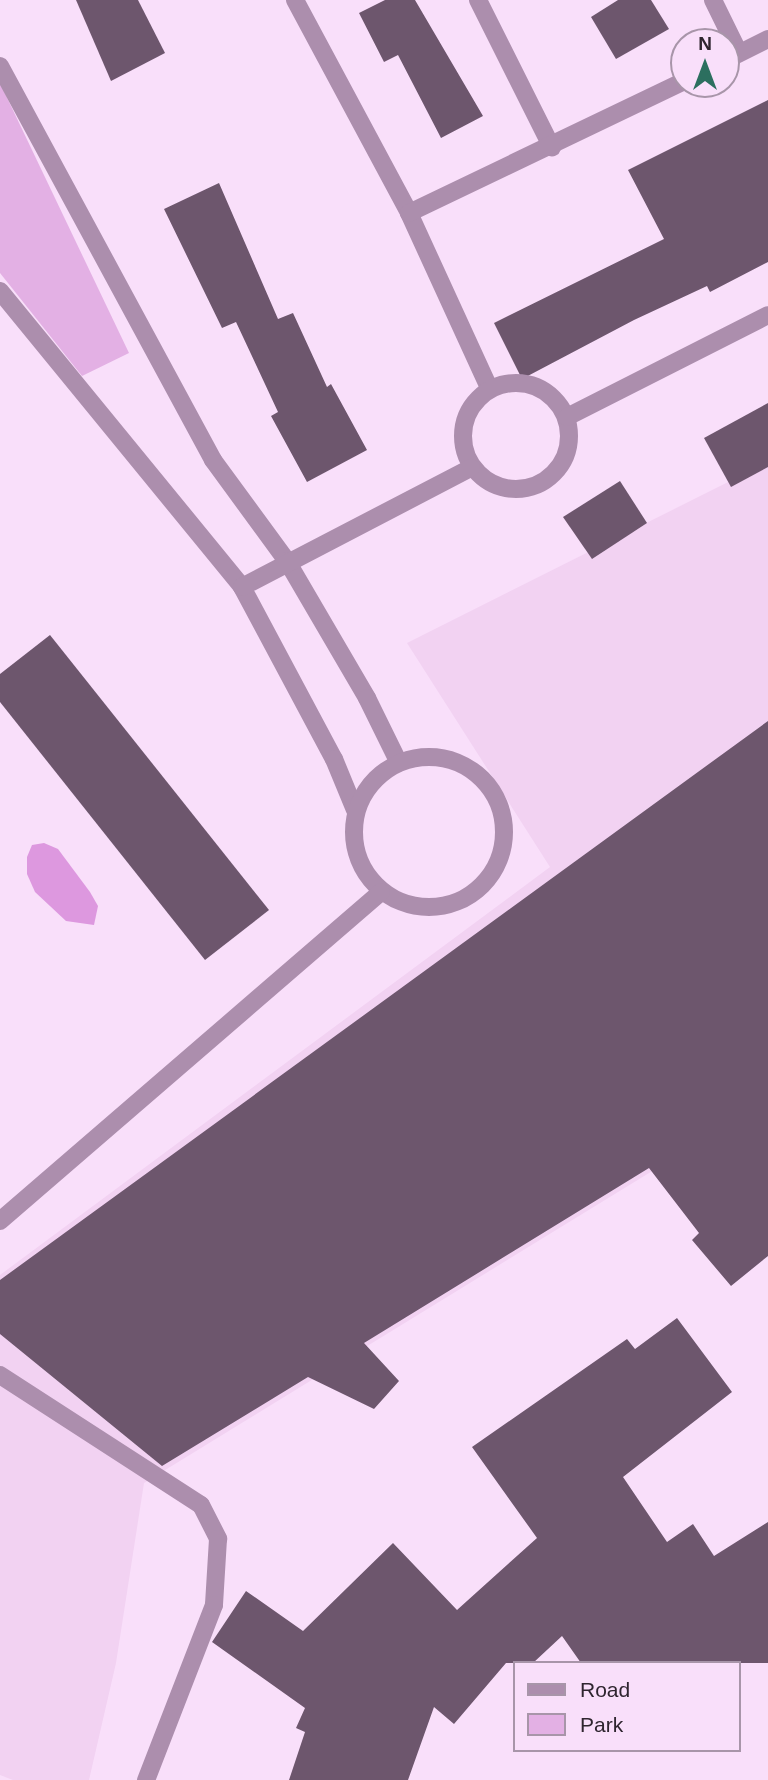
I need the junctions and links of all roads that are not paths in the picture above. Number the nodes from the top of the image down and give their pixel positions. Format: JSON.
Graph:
{"nodes":[{"id":1,"x":295,"y":0,"type":"edge"},
{"id":2,"x":478,"y":0,"type":"edge"},
{"id":3,"x":713,"y":0,"type":"edge"},
{"id":4,"x":722,"y":28,"type":"edge"},
{"id":5,"x":768,"y":39,"type":"edge"},
{"id":6,"x":740,"y":53,"type":"edge"},
{"id":7,"x":0,"y":66,"type":"edge"},
{"id":8,"x":670,"y":88,"type":"edge"},
{"id":9,"x":552,"y":148,"type":"junction"},
{"id":10,"x":409,"y":213,"type":"junction"},
{"id":11,"x":0,"y":291,"type":"edge"},
{"id":12,"x":768,"y":315,"type":"edge"},
{"id":13,"x":489,"y":388,"type":"junction"},
{"id":14,"x":567,"y":417,"type":"junction"},
{"id":15,"x":471,"y":468,"type":"junction"},
{"id":16,"x":287,"y":561,"type":"junction"},
{"id":17,"x":242,"y":587,"type":"junction"},
{"id":18,"x":398,"y":762,"type":"junction"},
{"id":19,"x":355,"y":810,"type":"junction"},
{"id":20,"x":381,"y":892,"type":"junction"},
{"id":21,"x":0,"y":1221,"type":"edge"},
{"id":22,"x":0,"y":1375,"type":"edge"},
{"id":23,"x":146,"y":1780,"type":"edge"}],
"edges":[{"from":1,"to":10,"type":"street"},
{"from":2,"to":9,"type":"street"},
{"from":3,"to":4,"type":"street"},
{"from":5,"to":6,"type":"street"},
{"from":7,"to":16,"type":"street"},
{"from":8,"to":9,"type":"street"},
{"from":9,"to":10,"type":"street"},
{"from":10,"to":13,"type":"street"},
{"from":11,"to":17,"type":"street"},
{"from":12,"to":14,"type":"street"},
{"from":13,"to":14,"type":"street"},
{"from":13,"to":15,"type":"street"},
{"from":14,"to":15,"type":"street"},
{"from":15,"to":16,"type":"street"},
{"from":16,"to":17,"type":"street"},
{"from":16,"to":18,"type":"street"},
{"from":17,"to":19,"type":"street"},
{"from":18,"to":19,"type":"street"},
{"from":18,"to":20,"type":"street"},
{"from":19,"to":20,"type":"street"},
{"from":20,"to":21,"type":"street"},
{"from":22,"to":23,"type":"street"}]}
